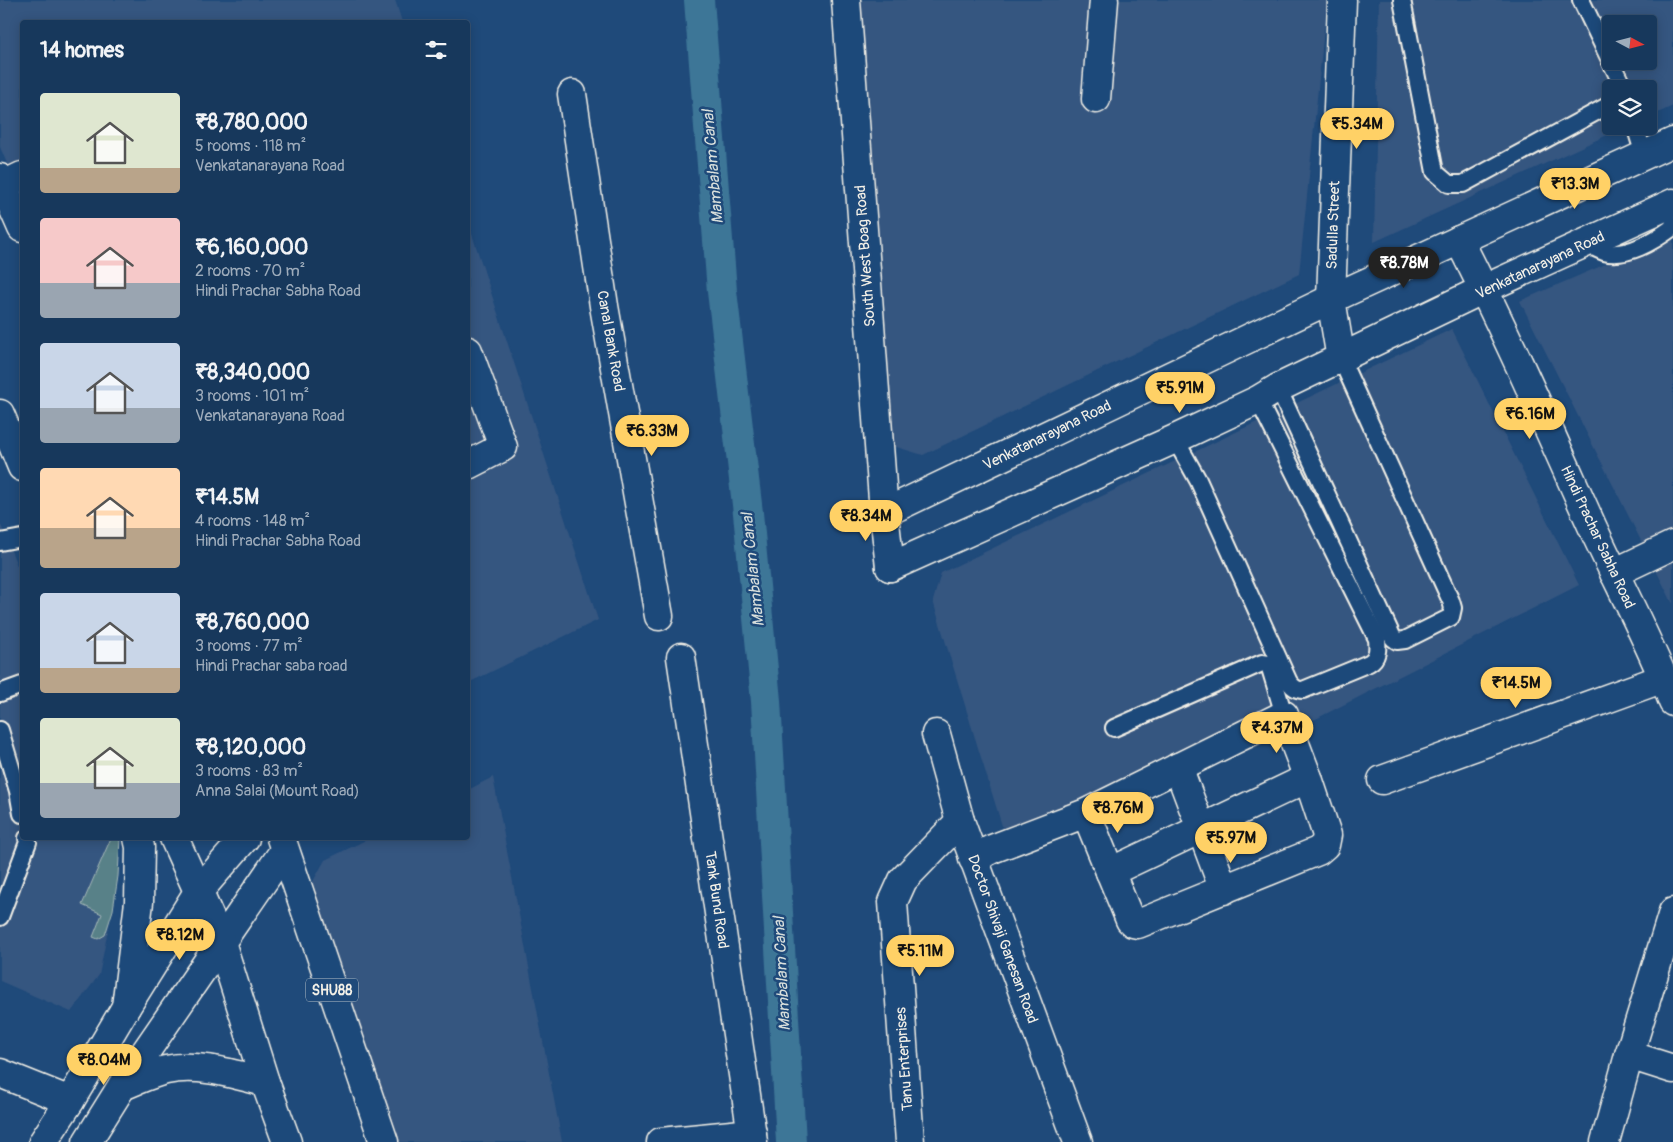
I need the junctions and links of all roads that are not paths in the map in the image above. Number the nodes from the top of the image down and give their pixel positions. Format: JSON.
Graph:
{"nodes":[{"id":1,"x":846,"y":0,"type":"edge"},
{"id":2,"x":1104,"y":0,"type":"edge"},
{"id":3,"x":1342,"y":0,"type":"edge"},
{"id":4,"x":1402,"y":0,"type":"edge"},
{"id":5,"x":1581,"y":0,"type":"edge"},
{"id":6,"x":1620,"y":80,"type":"edge"},
{"id":7,"x":572,"y":94,"type":"dead end"},
{"id":8,"x":1096,"y":99,"type":"dead end"},
{"id":9,"x":1602,"y":109,"type":"edge"},
{"id":10,"x":1638,"y":135,"type":"edge"},
{"id":11,"x":1673,"y":142,"type":"edge"},
{"id":12,"x":1644,"y":155,"type":"junction"},
{"id":13,"x":9,"y":180,"type":"edge"},
{"id":14,"x":1673,"y":204,"type":"edge"},
{"id":15,"x":20,"y":221,"type":"edge"},
{"id":16,"x":1673,"y":225,"type":"edge"},
{"id":17,"x":1459,"y":240,"type":"junction"},
{"id":18,"x":1586,"y":243,"type":"junction"},
{"id":19,"x":1484,"y":290,"type":"junction"},
{"id":20,"x":1331,"y":299,"type":"junction"},
{"id":21,"x":470,"y":356,"type":"edge"},
{"id":22,"x":1341,"y":359,"type":"junction"},
{"id":23,"x":1268,"y":394,"type":"junction"},
{"id":24,"x":0,"y":414,"type":"edge"},
{"id":25,"x":1176,"y":439,"type":"junction"},
{"id":26,"x":20,"y":462,"type":"edge"},
{"id":27,"x":470,"y":464,"type":"edge"},
{"id":28,"x":884,"y":513,"type":"junction"},
{"id":29,"x":20,"y":538,"type":"edge"},
{"id":30,"x":0,"y":542,"type":"edge"},
{"id":31,"x":1673,"y":545,"type":"edge"},
{"id":32,"x":890,"y":567,"type":"joint"},
{"id":33,"x":1614,"y":574,"type":"junction"},
{"id":34,"x":659,"y":616,"type":"dead end"},
{"id":35,"x":681,"y":657,"type":"dead end"},
{"id":36,"x":20,"y":686,"type":"edge"},
{"id":37,"x":1669,"y":690,"type":"edge"},
{"id":38,"x":0,"y":693,"type":"edge"},
{"id":39,"x":1284,"y":714,"type":"junction"},
{"id":40,"x":1114,"y":728,"type":"dead end"},
{"id":41,"x":0,"y":730,"type":"edge"},
{"id":42,"x":936,"y":734,"type":"dead end"},
{"id":43,"x":1178,"y":767,"type":"junction"},
{"id":44,"x":1308,"y":778,"type":"junction"},
{"id":45,"x":1382,"y":780,"type":"dead end"},
{"id":46,"x":20,"y":802,"type":"edge"},
{"id":47,"x":1086,"y":812,"type":"junction"},
{"id":48,"x":960,"y":821,"type":"junction"},
{"id":49,"x":1201,"y":829,"type":"junction"},
{"id":50,"x":28,"y":840,"type":"edge"},
{"id":51,"x":138,"y":840,"type":"edge"},
{"id":52,"x":175,"y":840,"type":"edge"},
{"id":53,"x":242,"y":840,"type":"edge"},
{"id":54,"x":282,"y":844,"type":"edge"},
{"id":55,"x":973,"y":859,"type":"junction"},
{"id":56,"x":1110,"y":872,"type":"junction"},
{"id":57,"x":1224,"y":890,"type":"junction"},
{"id":58,"x":198,"y":892,"type":"junction"},
{"id":59,"x":1673,"y":912,"type":"edge"},
{"id":60,"x":0,"y":917,"type":"edge"},
{"id":61,"x":221,"y":942,"type":"junction"},
{"id":62,"x":126,"y":1007,"type":"junction"},
{"id":63,"x":1629,"y":1055,"type":"junction"},
{"id":64,"x":1667,"y":1067,"type":"edge"},
{"id":65,"x":0,"y":1073,"type":"edge"},
{"id":66,"x":265,"y":1082,"type":"junction"},
{"id":67,"x":122,"y":1086,"type":"junction"},
{"id":68,"x":70,"y":1102,"type":"junction"},
{"id":69,"x":752,"y":1137,"type":"edge"},
{"id":70,"x":43,"y":1142,"type":"edge"},
{"id":71,"x":87,"y":1142,"type":"edge"},
{"id":72,"x":287,"y":1142,"type":"edge"},
{"id":73,"x":384,"y":1142,"type":"edge"},
{"id":74,"x":661,"y":1142,"type":"edge"},
{"id":75,"x":910,"y":1142,"type":"edge"},
{"id":76,"x":1078,"y":1142,"type":"edge"},
{"id":77,"x":1605,"y":1142,"type":"edge"}],
"edges":[{"from":1,"to":28,"type":"street","name":"South West Boag Road"},
{"from":2,"to":8,"type":"street"},
{"from":3,"to":20,"type":"street","name":"Sadulla Street"},
{"from":4,"to":9,"type":"lane"},
{"from":5,"to":6,"type":"lane"},
{"from":7,"to":34,"type":"street","name":"Canal Bank Road"},
{"from":10,"to":12,"type":"lane"},
{"from":11,"to":12,"type":"street","name":"Venkatanarayana Road"},
{"from":12,"to":17,"type":"street","name":"Venkatanarayana Road"},
{"from":13,"to":15,"type":"street"},
{"from":14,"to":18,"type":"street","name":"Venkatanarayana Road"},
{"from":16,"to":18,"type":"lane"},
{"from":17,"to":19,"type":"street","name":"Hindi Prachar Sabha Road"},
{"from":17,"to":20,"type":"street","name":"Venkatanarayana Road"},
{"from":18,"to":19,"type":"street","name":"Venkatanarayana Road"},
{"from":19,"to":22,"type":"street","name":"Venkatanarayana Road"},
{"from":19,"to":33,"type":"street","name":"Hindi Prachar Sabha Road"},
{"from":20,"to":22,"type":"street","name":"Sadulla Street"},
{"from":20,"to":28,"type":"street","name":"Venkatanarayana Road"},
{"from":21,"to":27,"type":"street"},
{"from":22,"to":23,"type":"street","name":"Venkatanarayana Road"},
{"from":22,"to":23,"type":"lane"},
{"from":23,"to":25,"type":"street","name":"Venkatanarayana Road"},
{"from":23,"to":25,"type":"lane"},
{"from":24,"to":26,"type":"street"},
{"from":25,"to":32,"type":"street","name":"Venkatanarayana Road"},
{"from":28,"to":32,"type":"street","name":"South West Boag Road"},
{"from":29,"to":30,"type":"lane"},
{"from":31,"to":33,"type":"street"},
{"from":33,"to":37,"type":"street","name":"Hindi Prachar Sabha Road"},
{"from":35,"to":69,"type":"street","name":"Tank Bund Road"},
{"from":36,"to":38,"type":"lane"},
{"from":37,"to":45,"type":"street"},
{"from":39,"to":40,"type":"lane"},
{"from":39,"to":43,"type":"street"},
{"from":39,"to":44,"type":"street"},
{"from":41,"to":46,"type":"lane"},
{"from":42,"to":48,"type":"street","name":"Doctor Shivaji Ganesan Road"},
{"from":43,"to":47,"type":"street"},
{"from":43,"to":49,"type":"street"},
{"from":44,"to":49,"type":"street"},
{"from":44,"to":57,"type":"street"},
{"from":47,"to":55,"type":"street"},
{"from":47,"to":56,"type":"street"},
{"from":48,"to":55,"type":"street","name":"Doctor Shivaji Ganesan Road"},
{"from":48,"to":75,"type":"street","name":"Tanu Enterprises"},
{"from":49,"to":56,"type":"street"},
{"from":49,"to":57,"type":"street"},
{"from":50,"to":60,"type":"lane"},
{"from":51,"to":62,"type":"street"},
{"from":52,"to":58,"type":"street"},
{"from":53,"to":58,"type":"street"},
{"from":54,"to":61,"type":"street"},
{"from":54,"to":73,"type":"street","number":"SHU88"},
{"from":55,"to":76,"type":"street","name":"Doctor Shivaji Ganesan Road"},
{"from":56,"to":57,"type":"street"},
{"from":58,"to":61,"type":"street"},
{"from":58,"to":62,"type":"street"},
{"from":59,"to":63,"type":"street"},
{"from":61,"to":66,"type":"street"},
{"from":61,"to":67,"type":"street"},
{"from":62,"to":68,"type":"street"},
{"from":63,"to":64,"type":"street"},
{"from":63,"to":77,"type":"street"},
{"from":65,"to":68,"type":"street"},
{"from":66,"to":67,"type":"street"},
{"from":66,"to":72,"type":"street"},
{"from":67,"to":71,"type":"street"},
{"from":68,"to":70,"type":"street"},
{"from":69,"to":74,"type":"street"}]}
